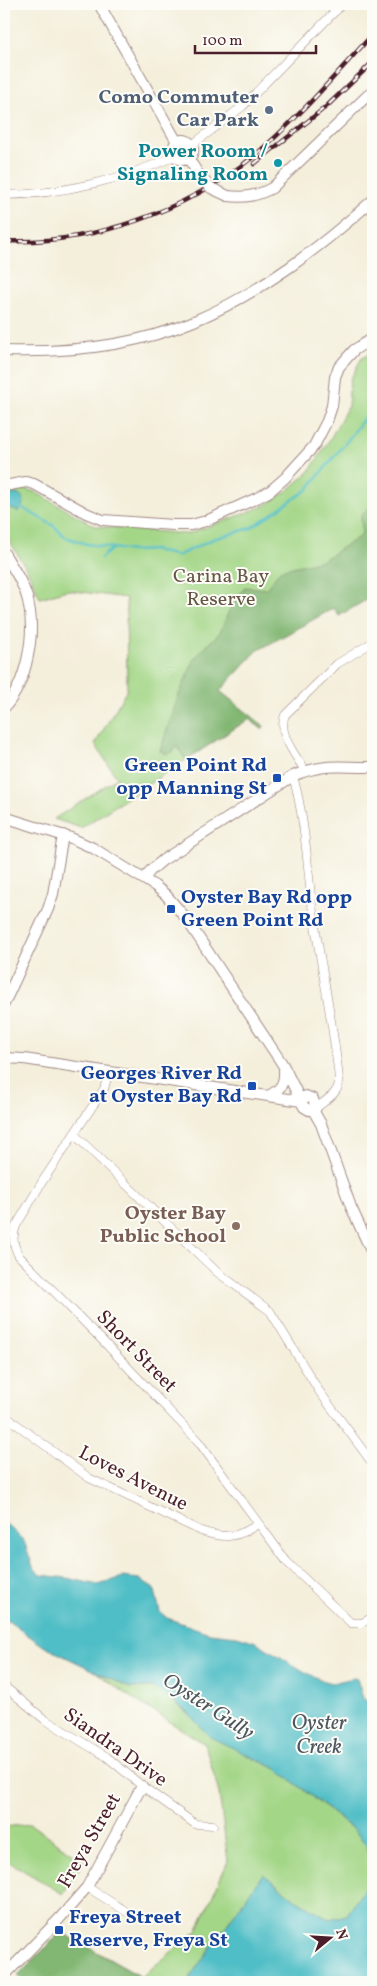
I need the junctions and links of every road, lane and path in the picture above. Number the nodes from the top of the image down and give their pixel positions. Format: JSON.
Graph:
{"nodes":[{"id":1,"x":99,"y":4,"type":"edge"},
{"id":2,"x":326,"y":4,"type":"edge"},
{"id":3,"x":342,"y":4,"type":"edge"},
{"id":4,"x":336,"y":11,"type":"junction"},
{"id":5,"x":373,"y":92,"type":"edge"},
{"id":6,"x":177,"y":142,"type":"junction"},
{"id":7,"x":192,"y":146,"type":"junction"},
{"id":8,"x":174,"y":156,"type":"junction"},
{"id":9,"x":188,"y":158,"type":"junction"},
{"id":10,"x":4,"y":195,"type":"edge"},
{"id":11,"x":373,"y":200,"type":"edge"},
{"id":12,"x":373,"y":338,"type":"edge"},
{"id":13,"x":4,"y":351,"type":"edge"},
{"id":14,"x":4,"y":483,"type":"edge"},
{"id":15,"x":4,"y":553,"type":"edge"},
{"id":16,"x":373,"y":642,"type":"edge"},
{"id":17,"x":4,"y":708,"type":"edge"},
{"id":18,"x":373,"y":767,"type":"edge"},
{"id":19,"x":305,"y":771,"type":"junction"},
{"id":20,"x":293,"y":776,"type":"junction"},
{"id":21,"x":4,"y":817,"type":"edge"},
{"id":22,"x":63,"y":835,"type":"junction"},
{"id":23,"x":144,"y":879,"type":"junction"},
{"id":24,"x":4,"y":1004,"type":"edge"},
{"id":25,"x":4,"y":1051,"type":"edge"},
{"id":26,"x":4,"y":1058,"type":"edge"},
{"id":27,"x":24,"y":1058,"type":"junction"},
{"id":28,"x":283,"y":1064,"type":"junction"},
{"id":29,"x":109,"y":1071,"type":"junction"},
{"id":30,"x":334,"y":1092,"type":"junction"},
{"id":31,"x":268,"y":1096,"type":"junction"},
{"id":32,"x":305,"y":1098,"type":"junction"},
{"id":33,"x":314,"y":1109,"type":"junction"},
{"id":34,"x":74,"y":1134,"type":"junction"},
{"id":35,"x":373,"y":1255,"type":"edge"},
{"id":36,"x":4,"y":1416,"type":"edge"},
{"id":37,"x":373,"y":1464,"type":"edge"},
{"id":38,"x":258,"y":1524,"type":"junction"},
{"id":39,"x":370,"y":1619,"type":"edge"},
{"id":40,"x":4,"y":1686,"type":"edge"},
{"id":41,"x":142,"y":1786,"type":"junction"},
{"id":42,"x":213,"y":1825,"type":"dead end"},
{"id":43,"x":86,"y":1887,"type":"junction"},
{"id":44,"x":127,"y":1912,"type":"dead end"},
{"id":45,"x":4,"y":1976,"type":"edge"}],
"edges":[{"from":1,"to":6,"type":"street"},
{"from":2,"to":4,"type":"street"},
{"from":3,"to":4,"type":"street"},
{"from":4,"to":7,"type":"street"},
{"from":5,"to":9,"type":"street","bridge":true},
{"from":6,"to":7,"type":"street"},
{"from":6,"to":8,"type":"street"},
{"from":7,"to":9,"type":"street"},
{"from":8,"to":9,"type":"street"},
{"from":8,"to":10,"type":"street"},
{"from":11,"to":13,"type":"street"},
{"from":12,"to":14,"type":"street"},
{"from":15,"to":17,"type":"street"},
{"from":16,"to":19,"type":"street"},
{"from":18,"to":19,"type":"street"},
{"from":19,"to":20,"type":"street"},
{"from":20,"to":23,"type":"street"},
{"from":20,"to":30,"type":"street"},
{"from":21,"to":22,"type":"street"},
{"from":22,"to":23,"type":"street"},
{"from":22,"to":24,"type":"street"},
{"from":23,"to":28,"type":"street"},
{"from":25,"to":27,"type":"street"},
{"from":26,"to":27,"type":"street"},
{"from":27,"to":29,"type":"street"},
{"from":28,"to":31,"type":"street"},
{"from":28,"to":32,"type":"street"},
{"from":29,"to":31,"type":"street"},
{"from":29,"to":34,"type":"street","name":"Short Street"},
{"from":30,"to":32,"type":"street"},
{"from":30,"to":33,"type":"street"},
{"from":31,"to":32,"type":"street"},
{"from":32,"to":33,"type":"street"},
{"from":33,"to":35,"type":"street"},
{"from":34,"to":37,"type":"street"},
{"from":34,"to":38,"type":"street","name":"Short Street"},
{"from":36,"to":38,"type":"street","name":"Loves Avenue"},
{"from":38,"to":39,"type":"street","name":"Short Street"},
{"from":40,"to":41,"type":"street","name":"Siandra Drive"},
{"from":41,"to":42,"type":"street","name":"Siandra Drive"},
{"from":41,"to":43,"type":"street","name":"Freya Street"},
{"from":43,"to":44,"type":"street"},
{"from":43,"to":45,"type":"street","name":"Freya Street"}]}
